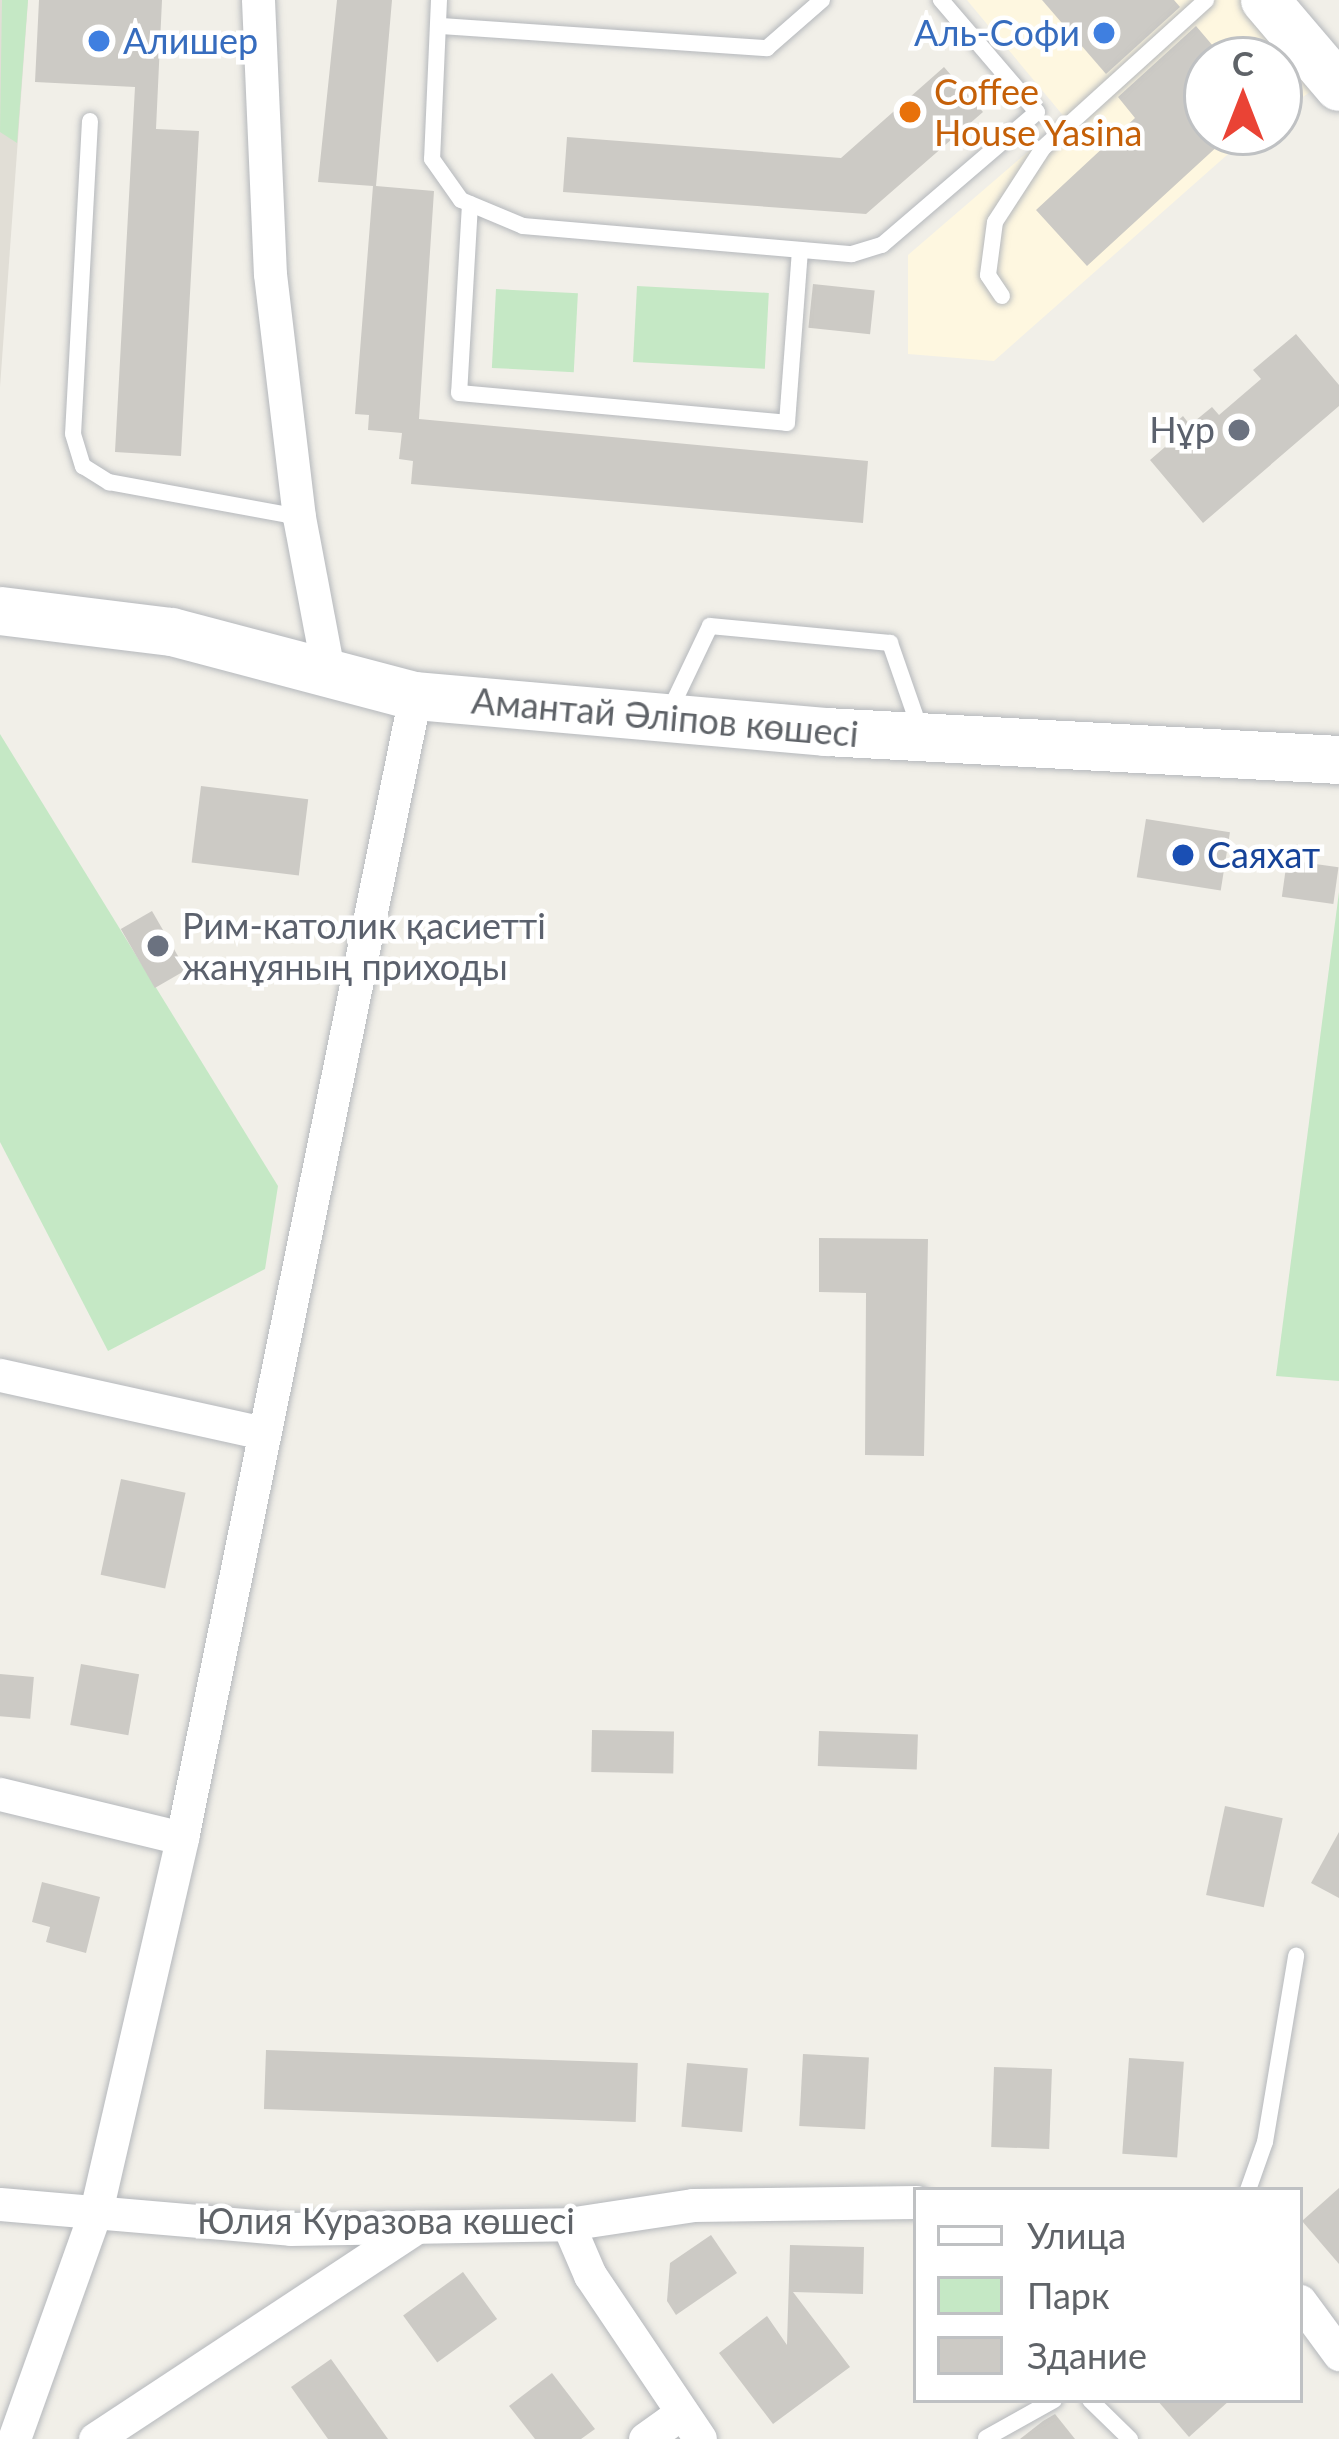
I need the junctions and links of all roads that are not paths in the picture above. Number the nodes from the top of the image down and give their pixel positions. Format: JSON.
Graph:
{"nodes":[{"id":1,"x":257,"y":0,"type":"edge"},
{"id":2,"x":440,"y":0,"type":"edge"},
{"id":3,"x":822,"y":0,"type":"edge"},
{"id":4,"x":941,"y":0,"type":"edge"},
{"id":5,"x":1206,"y":0,"type":"edge"},
{"id":6,"x":1265,"y":0,"type":"edge"},
{"id":7,"x":441,"y":26,"type":"junction"},
{"id":8,"x":1339,"y":87,"type":"edge"},
{"id":9,"x":90,"y":121,"type":"dead end"},
{"id":10,"x":470,"y":204,"type":"junction"},
{"id":11,"x":800,"y":250,"type":"junction"},
{"id":12,"x":1002,"y":296,"type":"dead end"},
{"id":13,"x":299,"y":517,"type":"junction"},
{"id":14,"x":0,"y":611,"type":"edge"},
{"id":15,"x":328,"y":676,"type":"junction"},
{"id":16,"x":415,"y":696,"type":"junction"},
{"id":17,"x":665,"y":718,"type":"junction"},
{"id":18,"x":922,"y":736,"type":"junction"},
{"id":19,"x":1339,"y":760,"type":"edge"},
{"id":20,"x":0,"y":1376,"type":"edge"},
{"id":21,"x":264,"y":1433,"type":"junction"},
{"id":22,"x":0,"y":1794,"type":"edge"},
{"id":23,"x":182,"y":1838,"type":"junction"},
{"id":24,"x":1296,"y":1956,"type":"dead end"},
{"id":25,"x":1249,"y":2187,"type":"edge"},
{"id":26,"x":913,"y":2202,"type":"edge"},
{"id":27,"x":0,"y":2204,"type":"edge"},
{"id":28,"x":97,"y":2207,"type":"junction"},
{"id":29,"x":568,"y":2224,"type":"junction"},
{"id":30,"x":415,"y":2228,"type":"junction"},
{"id":31,"x":1303,"y":2305,"type":"edge"},
{"id":32,"x":1339,"y":2354,"type":"edge"},
{"id":33,"x":1049,"y":2403,"type":"edge"},
{"id":34,"x":1093,"y":2403,"type":"edge"},
{"id":35,"x":690,"y":2427,"type":"edge"},
{"id":36,"x":986,"y":2438,"type":"edge"},
{"id":37,"x":14,"y":2439,"type":"edge"},
{"id":38,"x":95,"y":2439,"type":"edge"},
{"id":39,"x":645,"y":2439,"type":"edge"},
{"id":40,"x":1130,"y":2439,"type":"edge"}],
"edges":[{"from":1,"to":13,"type":"street"},
{"from":2,"to":7,"type":"lane"},
{"from":3,"to":7,"type":"lane"},
{"from":4,"to":11,"type":"lane"},
{"from":5,"to":12,"type":"lane"},
{"from":6,"to":8,"type":"main road"},
{"from":7,"to":10,"type":"lane"},
{"from":9,"to":13,"type":"lane"},
{"from":10,"to":11,"type":"lane"},
{"from":10,"to":11,"type":"lane"},
{"from":13,"to":15,"type":"street"},
{"from":14,"to":15,"type":"main road","name":"Амантай Әліпов көшесі"},
{"from":15,"to":16,"type":"main road","name":"Амантай Әліпов көшесі"},
{"from":16,"to":17,"type":"main road","name":"Амантай Әліпов көшесі"},
{"from":16,"to":21,"type":"street"},
{"from":17,"to":18,"type":"main road","name":"Амантай Әліпов көшесі"},
{"from":17,"to":18,"type":"lane"},
{"from":18,"to":19,"type":"main road","name":"Амантай Әліпов көшесі"},
{"from":20,"to":21,"type":"street"},
{"from":21,"to":23,"type":"street"},
{"from":22,"to":23,"type":"street"},
{"from":23,"to":28,"type":"street"},
{"from":24,"to":25,"type":"lane"},
{"from":26,"to":29,"type":"street","name":"Юлия Куразова көшесі"},
{"from":27,"to":28,"type":"street","name":"Юлия Куразова көшесі"},
{"from":28,"to":30,"type":"street","name":"Юлия Куразова көшесі"},
{"from":28,"to":37,"type":"street"},
{"from":29,"to":30,"type":"street","name":"Юлия Куразова көшесі"},
{"from":29,"to":35,"type":"street"},
{"from":30,"to":38,"type":"street"},
{"from":31,"to":32,"type":"street"},
{"from":33,"to":36,"type":"lane"},
{"from":34,"to":40,"type":"lane"},
{"from":35,"to":39,"type":"street"}]}
